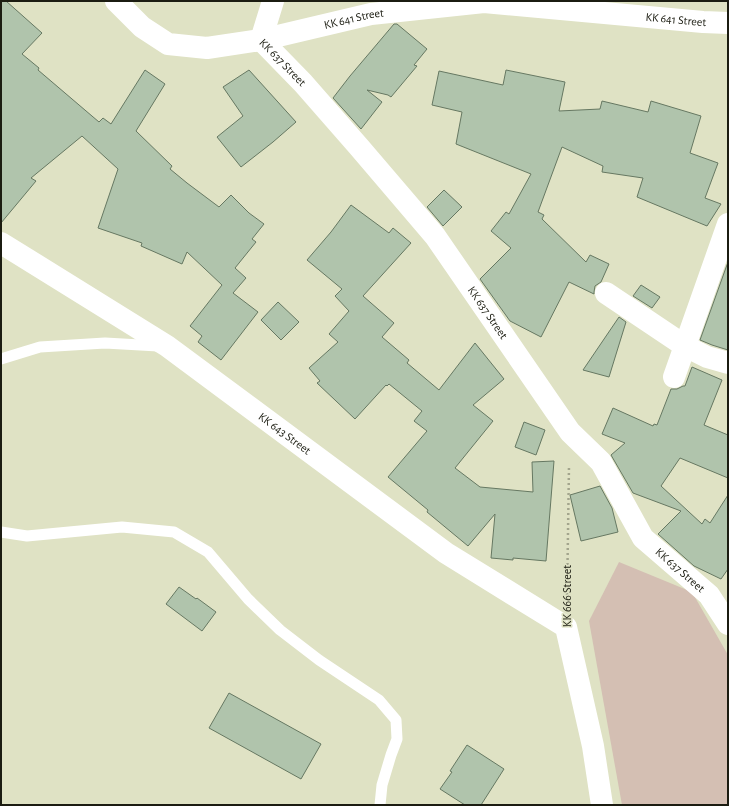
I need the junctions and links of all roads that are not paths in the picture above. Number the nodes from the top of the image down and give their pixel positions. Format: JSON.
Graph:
{"nodes":[{"id":1,"x":116,"y":1,"type":"edge"},
{"id":2,"x":273,"y":1,"type":"edge"},
{"id":3,"x":728,"y":23,"type":"edge"},
{"id":4,"x":261,"y":40,"type":"junction"},
{"id":5,"x":728,"y":224,"type":"edge"},
{"id":6,"x":1,"y":243,"type":"edge"},
{"id":7,"x":606,"y":293,"type":"dead end"},
{"id":8,"x":167,"y":346,"type":"junction"},
{"id":9,"x":685,"y":346,"type":"junction"},
{"id":10,"x":1,"y":359,"type":"edge"},
{"id":11,"x":728,"y":363,"type":"edge"},
{"id":12,"x":674,"y":377,"type":"dead end"},
{"id":13,"x":1,"y":532,"type":"edge"},
{"id":14,"x":728,"y":624,"type":"edge"},
{"id":15,"x":566,"y":627,"type":"joint"},
{"id":16,"x":380,"y":805,"type":"edge"},
{"id":17,"x":602,"y":805,"type":"edge"}],
"edges":[{"from":1,"to":4,"type":"street","name":"KK 641 Street"},
{"from":2,"to":4,"type":"street","name":"KK 637 Street"},
{"from":3,"to":4,"type":"street","name":"KK 641 Street"},
{"from":4,"to":14,"type":"street","name":"KK 637 Street"},
{"from":5,"to":9,"type":"street"},
{"from":6,"to":8,"type":"street","name":"KK 643 Street"},
{"from":7,"to":9,"type":"street"},
{"from":8,"to":10,"type":"lane"},
{"from":8,"to":15,"type":"street","name":"KK 643 Street"},
{"from":9,"to":11,"type":"street"},
{"from":9,"to":12,"type":"street"},
{"from":13,"to":16,"type":"lane"},
{"from":15,"to":17,"type":"street","name":"KK 666 Street"}]}
